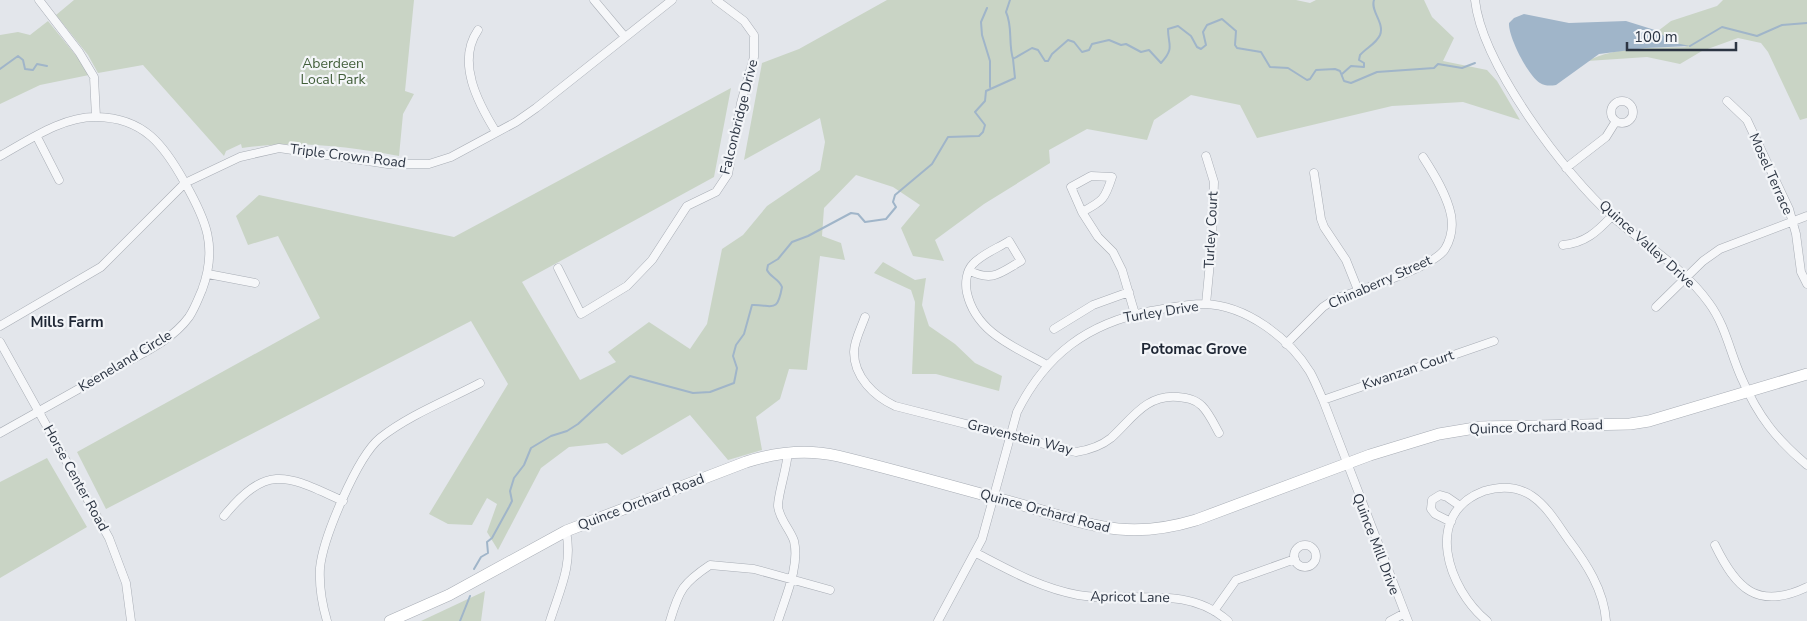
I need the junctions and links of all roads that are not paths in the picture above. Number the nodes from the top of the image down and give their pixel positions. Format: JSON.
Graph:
{"nodes":[{"id":1,"x":38,"y":0,"type":"edge"},
{"id":2,"x":594,"y":0,"type":"edge"},
{"id":3,"x":672,"y":0,"type":"edge"},
{"id":4,"x":716,"y":0,"type":"edge"},
{"id":5,"x":1475,"y":0,"type":"edge"},
{"id":6,"x":478,"y":30,"type":"dead end"},
{"id":7,"x":625,"y":37,"type":"junction"},
{"id":8,"x":1727,"y":101,"type":"dead end"},
{"id":9,"x":96,"y":117,"type":"junction"},
{"id":10,"x":1616,"y":121,"type":"dead end"},
{"id":11,"x":496,"y":132,"type":"junction"},
{"id":12,"x":37,"y":136,"type":"junction"},
{"id":13,"x":0,"y":156,"type":"edge"},
{"id":14,"x":1206,"y":156,"type":"dead end"},
{"id":15,"x":1423,"y":157,"type":"dead end"},
{"id":16,"x":1566,"y":168,"type":"junction"},
{"id":17,"x":1314,"y":173,"type":"dead end"},
{"id":18,"x":59,"y":180,"type":"dead end"},
{"id":19,"x":185,"y":183,"type":"junction"},
{"id":20,"x":1082,"y":212,"type":"junction"},
{"id":21,"x":1612,"y":216,"type":"junction"},
{"id":22,"x":1807,"y":216,"type":"edge"},
{"id":23,"x":1792,"y":221,"type":"junction"},
{"id":24,"x":1563,"y":245,"type":"dead end"},
{"id":25,"x":558,"y":268,"type":"dead end"},
{"id":26,"x":970,"y":271,"type":"junction"},
{"id":27,"x":208,"y":274,"type":"junction"},
{"id":28,"x":1686,"y":277,"type":"junction"},
{"id":29,"x":255,"y":283,"type":"dead end"},
{"id":30,"x":1807,"y":284,"type":"edge"},
{"id":31,"x":1358,"y":290,"type":"junction"},
{"id":32,"x":1129,"y":292,"type":"junction"},
{"id":33,"x":1206,"y":304,"type":"junction"},
{"id":34,"x":1656,"y":307,"type":"dead end"},
{"id":35,"x":1135,"y":314,"type":"junction"},
{"id":36,"x":865,"y":318,"type":"dead end"},
{"id":37,"x":0,"y":326,"type":"edge"},
{"id":38,"x":1054,"y":329,"type":"dead end"},
{"id":39,"x":1494,"y":341,"type":"dead end"},
{"id":40,"x":0,"y":342,"type":"edge"},
{"id":41,"x":1286,"y":344,"type":"junction"},
{"id":42,"x":1047,"y":365,"type":"junction"},
{"id":43,"x":1807,"y":374,"type":"edge"},
{"id":44,"x":480,"y":383,"type":"dead end"},
{"id":45,"x":1749,"y":392,"type":"junction"},
{"id":46,"x":1323,"y":400,"type":"junction"},
{"id":47,"x":38,"y":412,"type":"junction"},
{"id":48,"x":1219,"y":432,"type":"dead end"},
{"id":49,"x":0,"y":433,"type":"edge"},
{"id":50,"x":1010,"y":436,"type":"junction"},
{"id":51,"x":788,"y":452,"type":"junction"},
{"id":52,"x":1807,"y":465,"type":"edge"},
{"id":53,"x":1346,"y":466,"type":"junction"},
{"id":54,"x":995,"y":498,"type":"junction"},
{"id":55,"x":343,"y":500,"type":"junction"},
{"id":56,"x":1460,"y":506,"type":"junction"},
{"id":57,"x":224,"y":516,"type":"dead end"},
{"id":58,"x":1450,"y":522,"type":"junction"},
{"id":59,"x":566,"y":531,"type":"junction"},
{"id":60,"x":1715,"y":545,"type":"dead end"},
{"id":61,"x":976,"y":553,"type":"junction"},
{"id":62,"x":1295,"y":559,"type":"dead end"},
{"id":63,"x":790,"y":579,"type":"junction"},
{"id":64,"x":1807,"y":587,"type":"edge"},
{"id":65,"x":830,"y":590,"type":"dead end"},
{"id":66,"x":1214,"y":611,"type":"junction"},
{"id":67,"x":1403,"y":614,"type":"junction"},
{"id":68,"x":131,"y":621,"type":"edge"},
{"id":69,"x":327,"y":621,"type":"edge"},
{"id":70,"x":390,"y":621,"type":"edge"},
{"id":71,"x":550,"y":621,"type":"edge"},
{"id":72,"x":670,"y":621,"type":"edge"},
{"id":73,"x":778,"y":621,"type":"edge"},
{"id":74,"x":938,"y":621,"type":"edge"},
{"id":75,"x":1228,"y":621,"type":"edge"},
{"id":76,"x":1390,"y":621,"type":"edge"},
{"id":77,"x":1408,"y":621,"type":"edge"},
{"id":78,"x":1487,"y":621,"type":"edge"},
{"id":79,"x":1606,"y":621,"type":"edge"}],
"edges":[{"from":1,"to":9,"type":"street"},
{"from":2,"to":7,"type":"street"},
{"from":3,"to":7,"type":"street","name":"Triple Crown Road"},
{"from":4,"to":25,"type":"street","name":"Falconbridge Drive"},
{"from":5,"to":16,"type":"street","name":"Quince Valley Drive"},
{"from":6,"to":11,"type":"street"},
{"from":7,"to":11,"type":"street","name":"Triple Crown Road"},
{"from":8,"to":23,"type":"street","name":"Mosel Terrace"},
{"from":9,"to":12,"type":"street","name":"Keeneland Circle"},
{"from":9,"to":19,"type":"street","name":"Keeneland Circle"},
{"from":10,"to":16,"type":"street"},
{"from":11,"to":19,"type":"street","name":"Triple Crown Road"},
{"from":12,"to":13,"type":"street","name":"Keeneland Circle"},
{"from":12,"to":18,"type":"street"},
{"from":14,"to":33,"type":"street","name":"Turley Court"},
{"from":15,"to":31,"type":"street","name":"Chinaberry Street"},
{"from":16,"to":21,"type":"street","name":"Quince Valley Drive"},
{"from":17,"to":31,"type":"street"},
{"from":19,"to":27,"type":"street","name":"Keeneland Circle"},
{"from":19,"to":37,"type":"street","name":"Triple Crown Road"},
{"from":20,"to":20,"type":"street"},
{"from":20,"to":32,"type":"street"},
{"from":21,"to":24,"type":"street"},
{"from":21,"to":28,"type":"street","name":"Quince Valley Drive"},
{"from":22,"to":23,"type":"street"},
{"from":23,"to":28,"type":"street"},
{"from":23,"to":30,"type":"street","name":"Mosel Terrace"},
{"from":26,"to":26,"type":"street"},
{"from":26,"to":42,"type":"street"},
{"from":27,"to":29,"type":"street"},
{"from":27,"to":47,"type":"street","name":"Keeneland Circle"},
{"from":28,"to":34,"type":"street"},
{"from":28,"to":45,"type":"street","name":"Quince Valley Drive"},
{"from":31,"to":41,"type":"street","name":"Chinaberry Street"},
{"from":32,"to":35,"type":"street"},
{"from":32,"to":38,"type":"street"},
{"from":33,"to":35,"type":"street","name":"Turley Drive"},
{"from":33,"to":41,"type":"street","name":"Turley Drive"},
{"from":35,"to":42,"type":"street","name":"Turley Drive"},
{"from":36,"to":50,"type":"street","name":"Gravenstein Way"},
{"from":39,"to":46,"type":"street","name":"Kwanzan Court"},
{"from":40,"to":47,"type":"street","name":"Horse Center Road"},
{"from":41,"to":46,"type":"street","name":"Turley Drive"},
{"from":42,"to":50,"type":"street","name":"Turley Drive"},
{"from":43,"to":45,"type":"street","name":"Quince Orchard Road"},
{"from":44,"to":55,"type":"street"},
{"from":45,"to":52,"type":"street","name":"Quince Valley Drive"},
{"from":45,"to":53,"type":"street","name":"Quince Orchard Road"},
{"from":46,"to":53,"type":"street","name":"Turley Drive"},
{"from":47,"to":49,"type":"street","name":"Keeneland Circle"},
{"from":47,"to":68,"type":"street","name":"Horse Center Road"},
{"from":48,"to":50,"type":"street","name":"Gravenstein Way"},
{"from":50,"to":54,"type":"street","name":"Turley Drive"},
{"from":51,"to":54,"type":"street","name":"Quince Orchard Road"},
{"from":51,"to":59,"type":"street","name":"Quince Orchard Road"},
{"from":51,"to":63,"type":"street"},
{"from":53,"to":54,"type":"street","name":"Quince Orchard Road"},
{"from":53,"to":67,"type":"street","name":"Quince Mill Drive"},
{"from":54,"to":61,"type":"street","name":"Turley Drive"},
{"from":55,"to":57,"type":"street"},
{"from":55,"to":69,"type":"street"},
{"from":56,"to":58,"type":"street"},
{"from":56,"to":58,"type":"street"},
{"from":56,"to":79,"type":"street"},
{"from":58,"to":78,"type":"street"},
{"from":59,"to":70,"type":"street","name":"Quince Orchard Road"},
{"from":59,"to":71,"type":"street"},
{"from":60,"to":64,"type":"street"},
{"from":61,"to":66,"type":"street","name":"Apricot Lane"},
{"from":61,"to":74,"type":"street","name":"Turley Drive"},
{"from":62,"to":66,"type":"street"},
{"from":63,"to":65,"type":"street"},
{"from":63,"to":72,"type":"street"},
{"from":63,"to":73,"type":"street"},
{"from":66,"to":75,"type":"street","name":"Apricot Lane"},
{"from":67,"to":76,"type":"street"},
{"from":67,"to":77,"type":"street","name":"Quince Mill Drive"}]}
